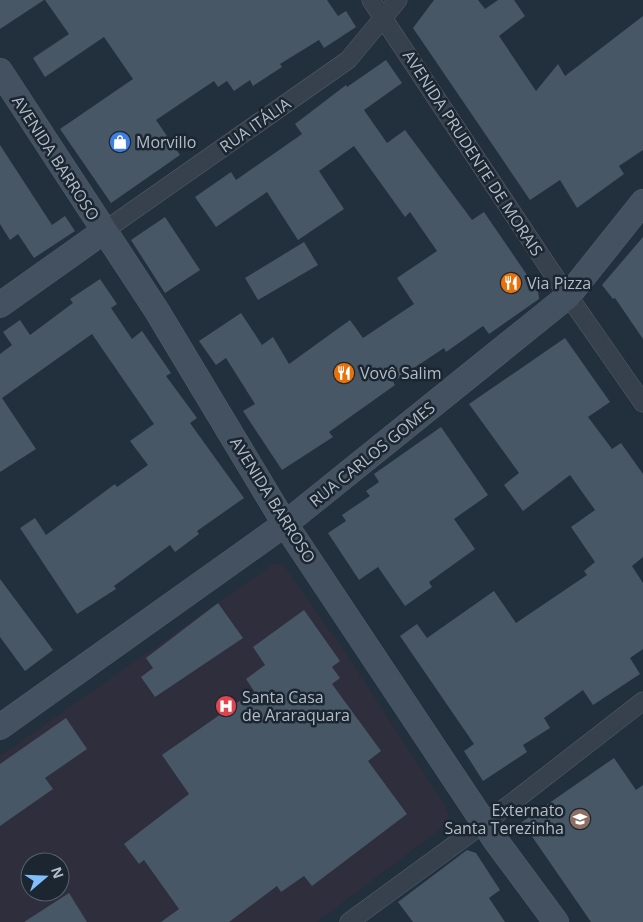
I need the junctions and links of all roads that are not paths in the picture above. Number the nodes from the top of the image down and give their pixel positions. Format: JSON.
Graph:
{"nodes":[{"id":1,"x":371,"y":0,"type":"edge"},
{"id":2,"x":398,"y":0,"type":"edge"},
{"id":3,"x":384,"y":18,"type":"junction"},
{"id":4,"x":0,"y":71,"type":"edge"},
{"id":5,"x":643,"y":202,"type":"edge"},
{"id":6,"x":104,"y":231,"type":"junction"},
{"id":7,"x":568,"y":296,"type":"junction"},
{"id":8,"x":0,"y":305,"type":"edge"},
{"id":9,"x":643,"y":403,"type":"edge"},
{"id":10,"x":285,"y":524,"type":"junction"},
{"id":11,"x":643,"y":701,"type":"edge"},
{"id":12,"x":0,"y":727,"type":"edge"},
{"id":13,"x":484,"y":822,"type":"junction"},
{"id":14,"x":349,"y":922,"type":"edge"},
{"id":15,"x":556,"y":922,"type":"edge"}],
"edges":[{"from":1,"to":3,"type":"street","name":"AVENIDA PRUDENTE DE MORAIS"},
{"from":2,"to":3,"type":"street","name":"RUA ITÁLIA"},
{"from":3,"to":6,"type":"street","name":"RUA ITÁLIA"},
{"from":3,"to":7,"type":"street","name":"AVENIDA PRUDENTE DE MORAIS"},
{"from":4,"to":6,"type":"street","name":"AVENIDA BARROSO"},
{"from":5,"to":7,"type":"street","name":"RUA CARLOS GOMES"},
{"from":6,"to":8,"type":"street","name":"RUA ITÁLIA"},
{"from":6,"to":10,"type":"street","name":"AVENIDA BARROSO"},
{"from":7,"to":9,"type":"street","name":"AVENIDA PRUDENTE DE MORAIS"},
{"from":7,"to":10,"type":"street","name":"RUA CARLOS GOMES"},
{"from":10,"to":12,"type":"street","name":"RUA CARLOS GOMES"},
{"from":10,"to":13,"type":"street","name":"AVENIDA BARROSO"},
{"from":11,"to":13,"type":"street"},
{"from":13,"to":14,"type":"street"},
{"from":13,"to":15,"type":"street","name":"AVENIDA BARROSO"}]}
